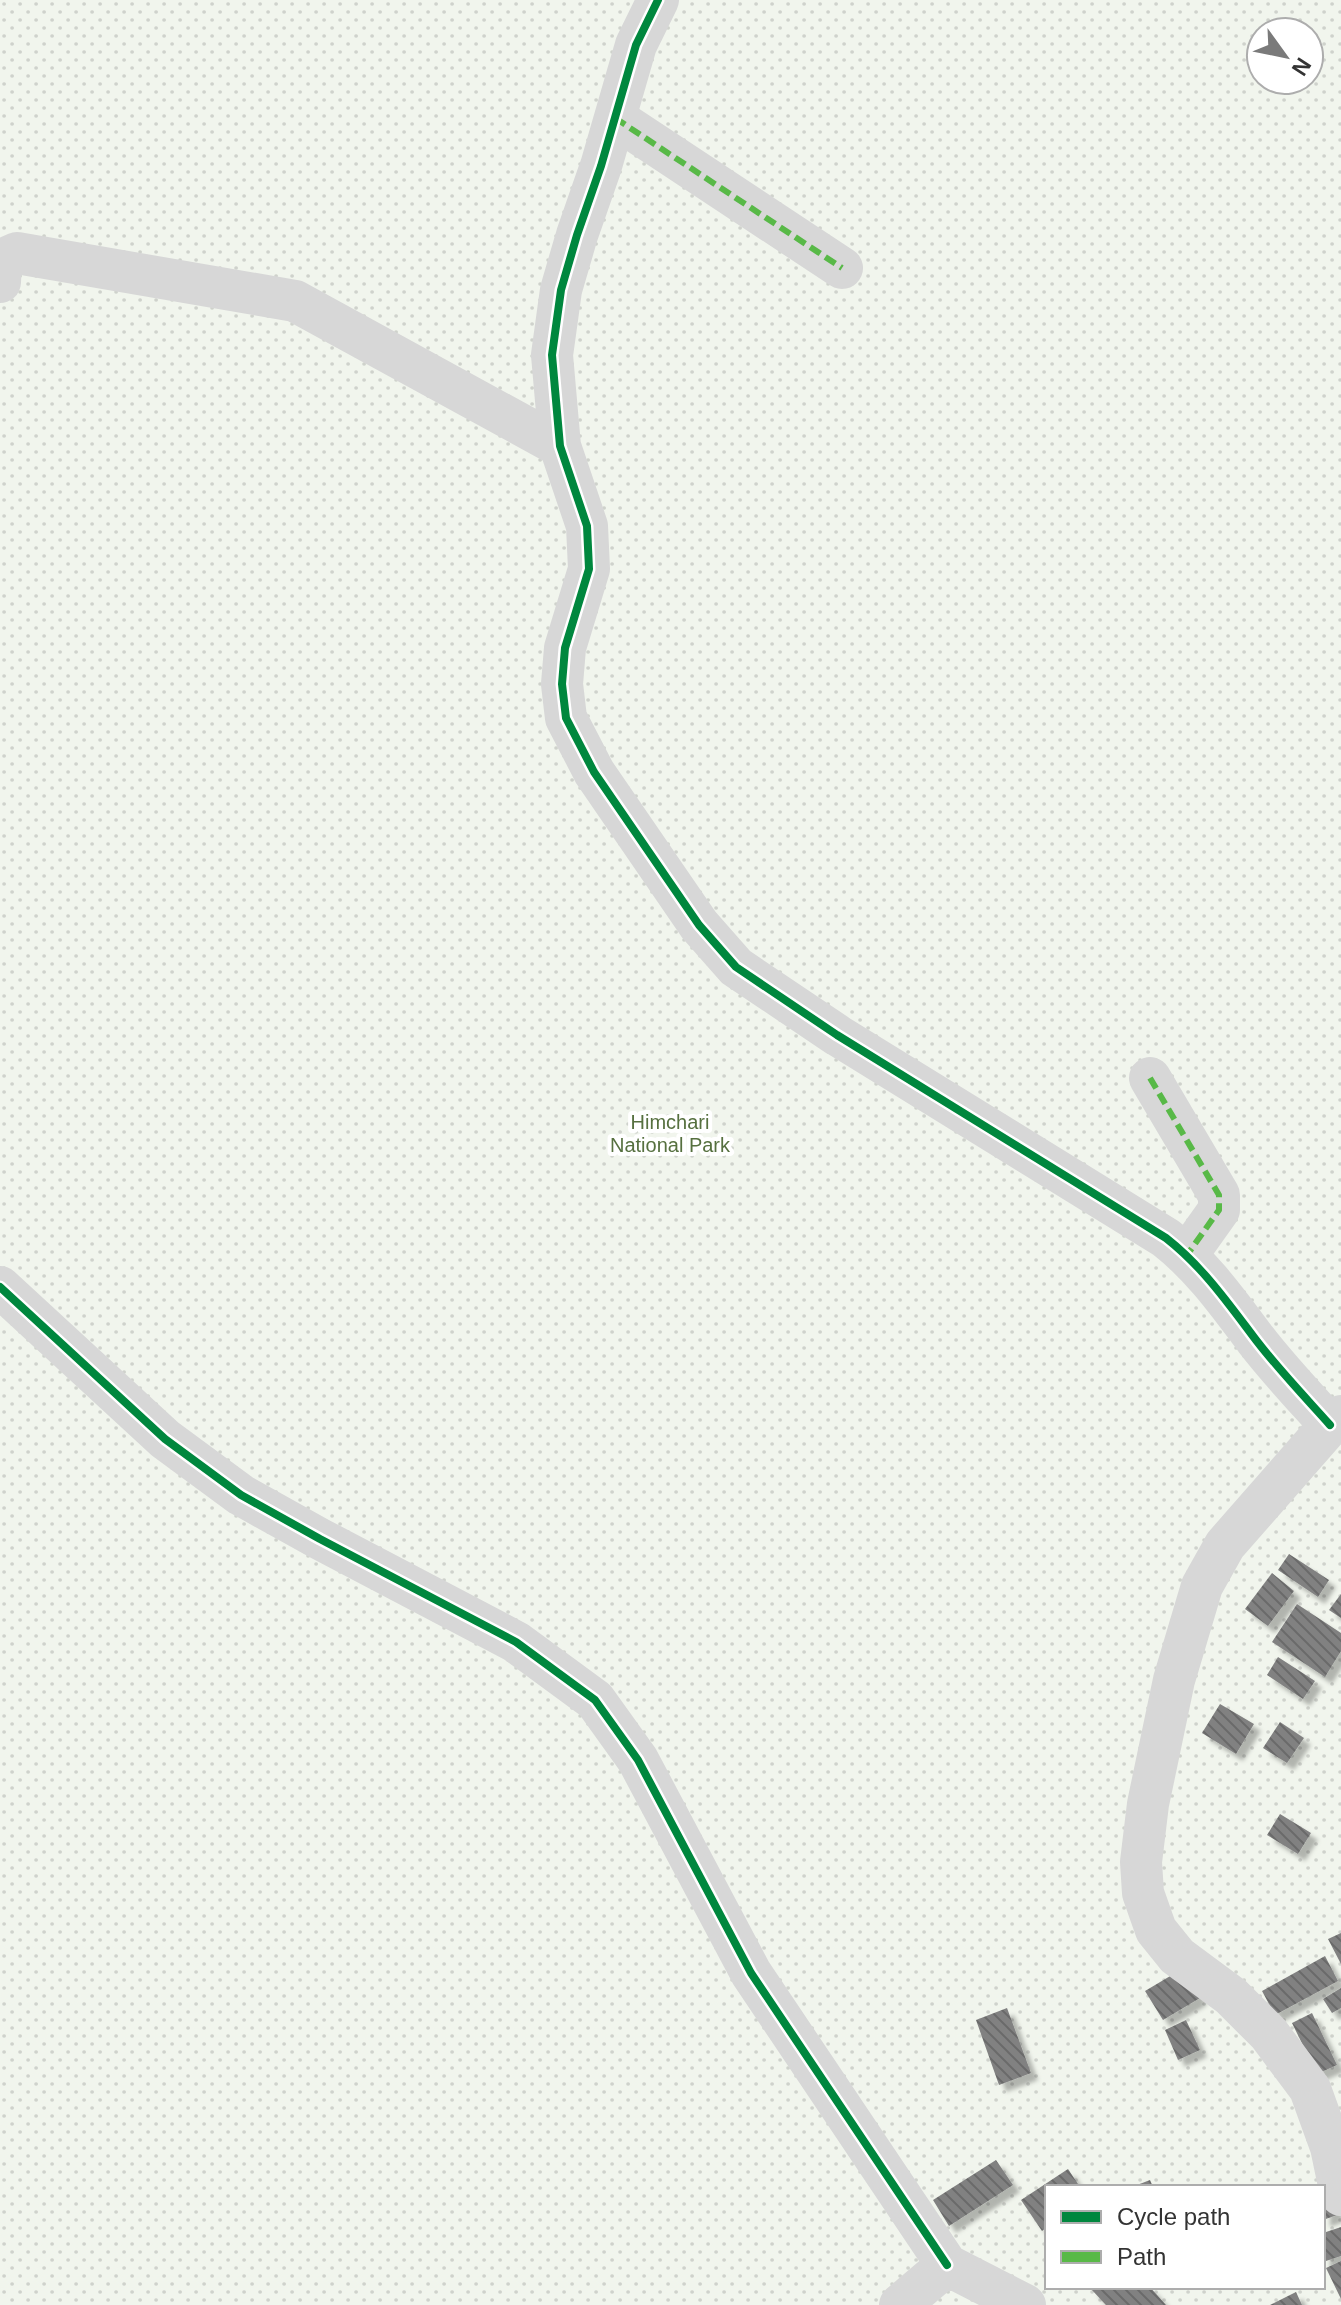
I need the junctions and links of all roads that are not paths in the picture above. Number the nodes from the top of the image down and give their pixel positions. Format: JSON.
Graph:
{"nodes":[{"id":1,"x":658,"y":0,"type":"edge"},
{"id":2,"x":615,"y":118,"type":"junction"},
{"id":3,"x":842,"y":268,"type":"dead end"},
{"id":4,"x":0,"y":282,"type":"edge"},
{"id":5,"x":560,"y":446,"type":"junction"},
{"id":6,"x":1150,"y":1078,"type":"dead end"},
{"id":7,"x":1187,"y":1255,"type":"junction"},
{"id":8,"x":0,"y":1287,"type":"edge"},
{"id":9,"x":1336,"y":1421,"type":"edge"},
{"id":10,"x":1341,"y":2195,"type":"edge"},
{"id":11,"x":947,"y":2265,"type":"junction"},
{"id":12,"x":900,"y":2305,"type":"edge"},
{"id":13,"x":1025,"y":2305,"type":"edge"}],
"edges":[{"from":1,"to":2,"type":"street"},
{"from":2,"to":3,"type":"street"},
{"from":2,"to":5,"type":"street"},
{"from":4,"to":5,"type":"street"},
{"from":5,"to":7,"type":"street"},
{"from":6,"to":7,"type":"street"},
{"from":7,"to":9,"type":"street"},
{"from":8,"to":11,"type":"street"},
{"from":9,"to":10,"type":"street"},
{"from":11,"to":12,"type":"street"},
{"from":11,"to":13,"type":"street"}]}
